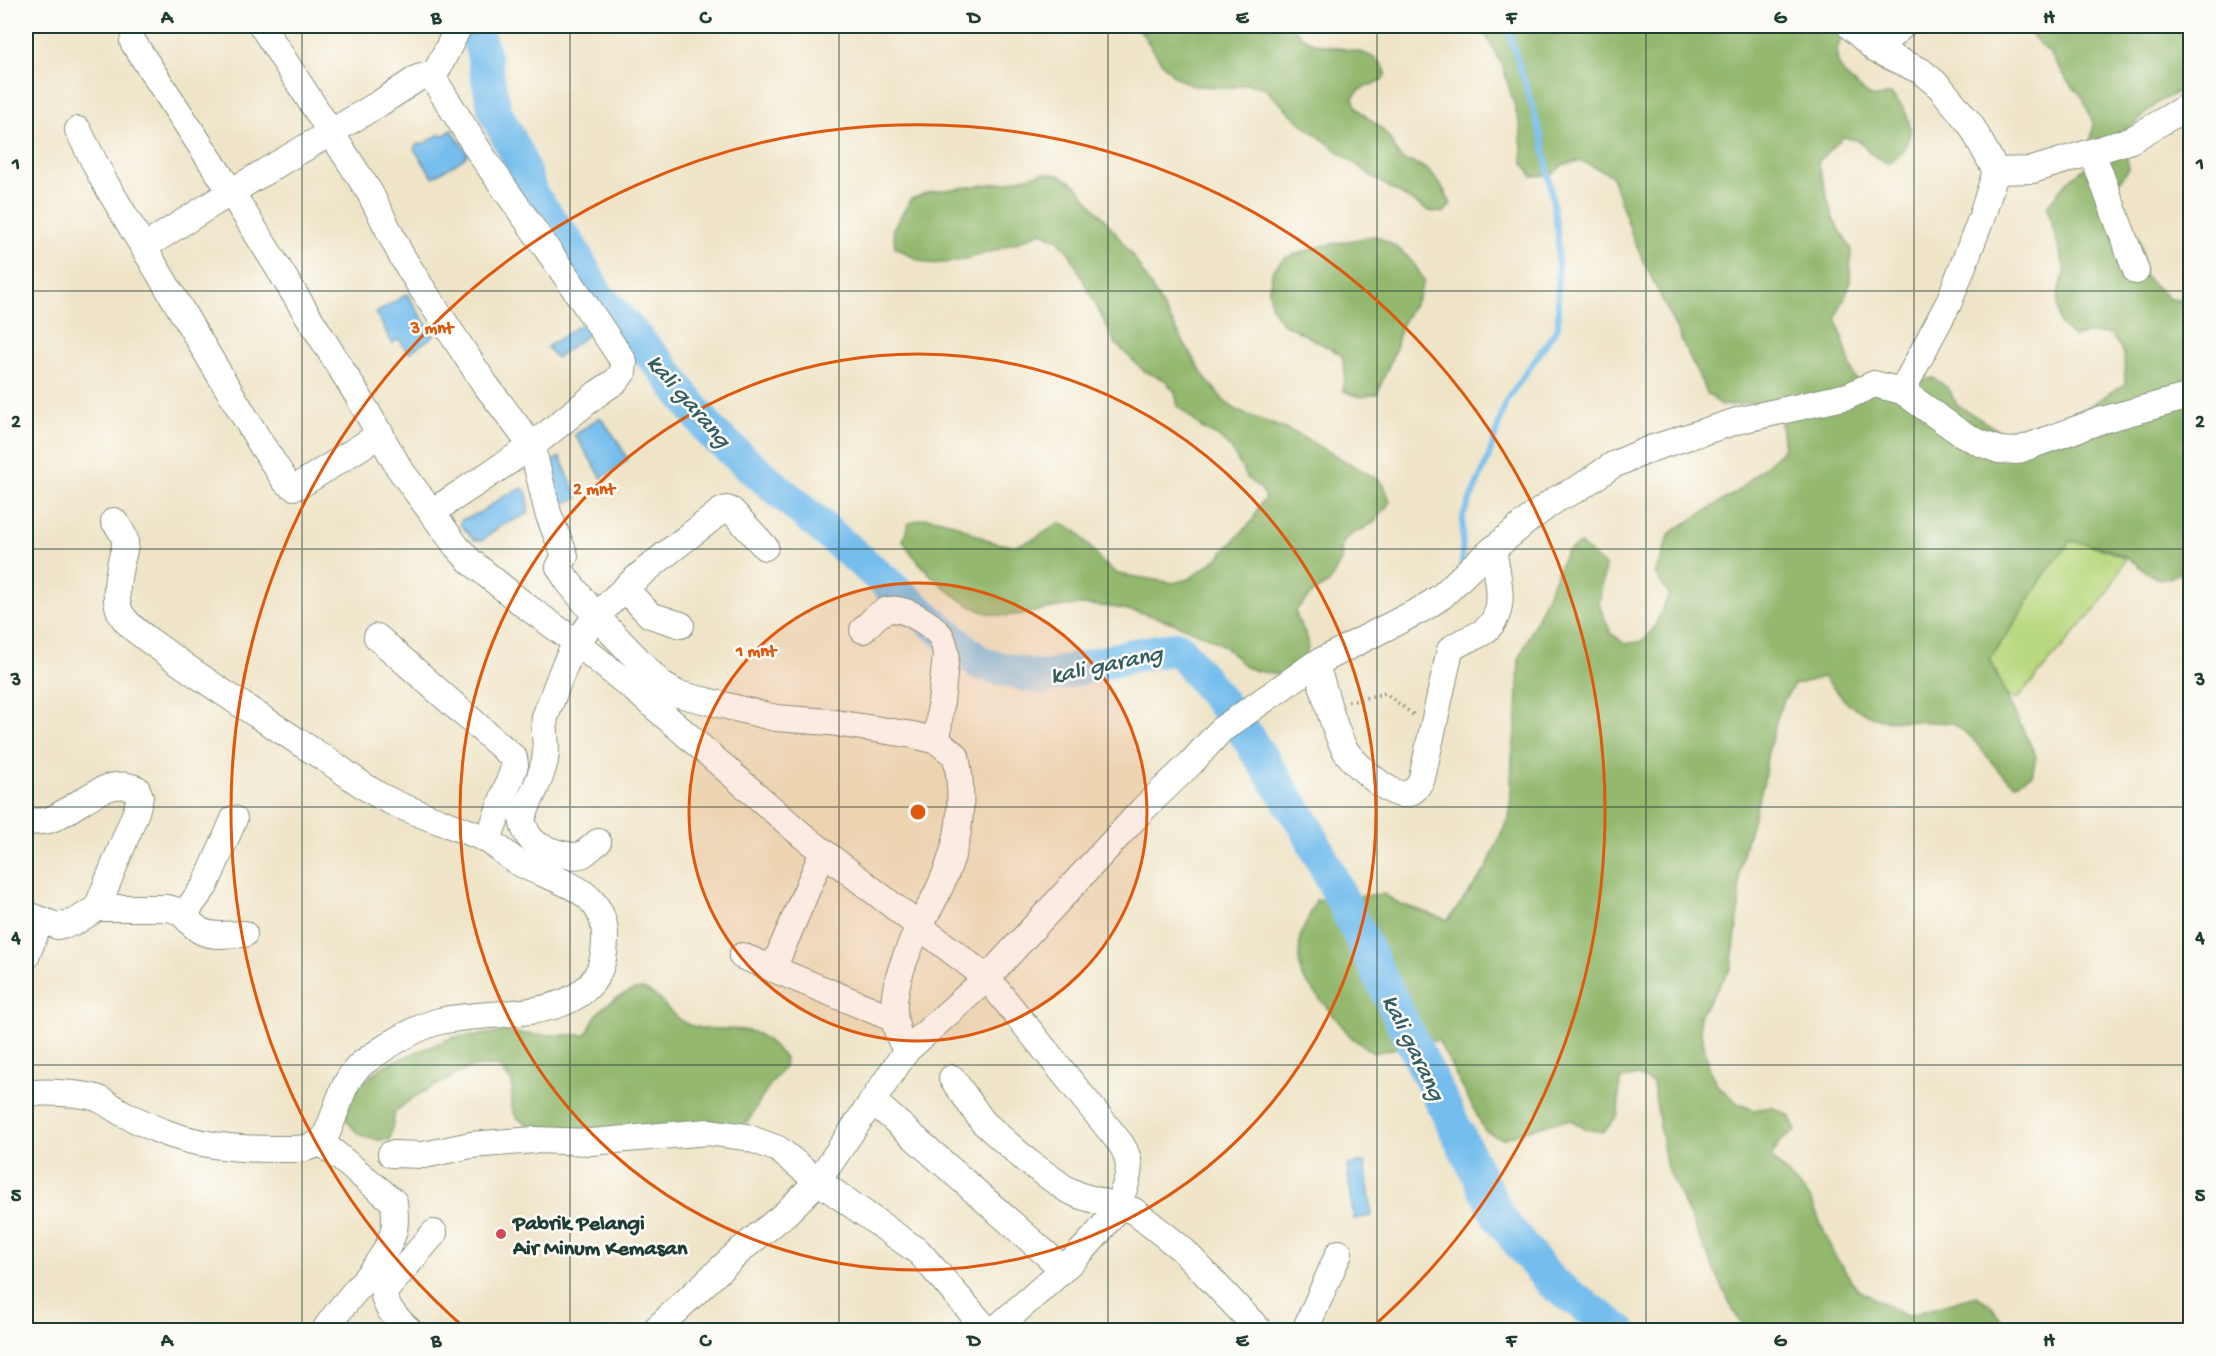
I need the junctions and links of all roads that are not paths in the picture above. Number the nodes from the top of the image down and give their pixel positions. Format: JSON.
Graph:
{"nodes":[{"id":1,"x":262,"y":26,"type":"edge"},
{"id":2,"x":459,"y":26,"type":"edge"},
{"id":3,"x":1850,"y":26,"type":"edge"},
{"id":4,"x":1902,"y":26,"type":"edge"},
{"id":5,"x":134,"y":42,"type":"dead end"},
{"id":6,"x":1876,"y":50,"type":"junction"},
{"id":7,"x":433,"y":78,"type":"junction"},
{"id":8,"x":2190,"y":105,"type":"edge"},
{"id":9,"x":78,"y":130,"type":"dead end"},
{"id":10,"x":332,"y":132,"type":"junction"},
{"id":11,"x":2092,"y":152,"type":"junction"},
{"id":12,"x":1996,"y":171,"type":"junction"},
{"id":13,"x":231,"y":192,"type":"junction"},
{"id":14,"x":144,"y":247,"type":"junction"},
{"id":15,"x":2136,"y":271,"type":"dead end"},
{"id":16,"x":1902,"y":391,"type":"junction"},
{"id":17,"x":2190,"y":396,"type":"edge"},
{"id":18,"x":381,"y":434,"type":"junction"},
{"id":19,"x":532,"y":446,"type":"junction"},
{"id":20,"x":432,"y":512,"type":"junction"},
{"id":21,"x":114,"y":521,"type":"dead end"},
{"id":22,"x":765,"y":547,"type":"dead end"},
{"id":23,"x":1493,"y":549,"type":"junction"},
{"id":24,"x":625,"y":589,"type":"junction"},
{"id":25,"x":597,"y":616,"type":"junction"},
{"id":26,"x":681,"y":625,"type":"dead end"},
{"id":27,"x":863,"y":630,"type":"dead end"},
{"id":28,"x":377,"y":637,"type":"dead end"},
{"id":29,"x":577,"y":643,"type":"junction"},
{"id":30,"x":1317,"y":670,"type":"junction"},
{"id":31,"x":937,"y":741,"type":"junction"},
{"id":32,"x":234,"y":819,"type":"dead end"},
{"id":33,"x":26,"y":821,"type":"edge"},
{"id":34,"x":488,"y":840,"type":"junction"},
{"id":35,"x":598,"y":842,"type":"dead end"},
{"id":36,"x":823,"y":852,"type":"junction"},
{"id":37,"x":97,"y":908,"type":"junction"},
{"id":38,"x":184,"y":914,"type":"junction"},
{"id":39,"x":33,"y":918,"type":"edge"},
{"id":40,"x":919,"y":926,"type":"junction"},
{"id":41,"x":243,"y":934,"type":"dead end"},
{"id":42,"x":742,"y":956,"type":"dead end"},
{"id":43,"x":26,"y":957,"type":"edge"},
{"id":44,"x":773,"y":969,"type":"junction"},
{"id":45,"x":987,"y":978,"type":"junction"},
{"id":46,"x":894,"y":1019,"type":"junction"},
{"id":47,"x":907,"y":1050,"type":"junction"},
{"id":48,"x":952,"y":1078,"type":"dead end"},
{"id":49,"x":26,"y":1094,"type":"edge"},
{"id":50,"x":873,"y":1101,"type":"junction"},
{"id":51,"x":471,"y":1127,"type":"dead end"},
{"id":52,"x":321,"y":1142,"type":"junction"},
{"id":53,"x":392,"y":1154,"type":"junction"},
{"id":54,"x":351,"y":1166,"type":"junction"},
{"id":55,"x":818,"y":1181,"type":"junction"},
{"id":56,"x":1117,"y":1208,"type":"junction"},
{"id":57,"x":434,"y":1233,"type":"dead end"},
{"id":58,"x":1339,"y":1253,"type":"dead end"},
{"id":59,"x":1062,"y":1268,"type":"junction"},
{"id":60,"x":329,"y":1328,"type":"edge"},
{"id":61,"x":409,"y":1330,"type":"edge"},
{"id":62,"x":655,"y":1330,"type":"edge"},
{"id":63,"x":987,"y":1330,"type":"edge"},
{"id":64,"x":995,"y":1330,"type":"edge"},
{"id":65,"x":1259,"y":1330,"type":"edge"},
{"id":66,"x":1305,"y":1330,"type":"edge"}],
"edges":[{"from":1,"to":10,"type":"street"},
{"from":2,"to":7,"type":"street"},
{"from":3,"to":6,"type":"street"},
{"from":4,"to":6,"type":"street"},
{"from":5,"to":13,"type":"street"},
{"from":6,"to":12,"type":"street"},
{"from":7,"to":10,"type":"street"},
{"from":7,"to":19,"type":"street"},
{"from":8,"to":11,"type":"street"},
{"from":9,"to":14,"type":"street"},
{"from":10,"to":13,"type":"street"},
{"from":10,"to":19,"type":"street"},
{"from":11,"to":12,"type":"street"},
{"from":11,"to":15,"type":"street"},
{"from":12,"to":16,"type":"street"},
{"from":13,"to":14,"type":"street"},
{"from":13,"to":18,"type":"street"},
{"from":14,"to":18,"type":"street"},
{"from":16,"to":17,"type":"street"},
{"from":16,"to":23,"type":"street"},
{"from":18,"to":20,"type":"street"},
{"from":19,"to":20,"type":"street"},
{"from":19,"to":25,"type":"street"},
{"from":20,"to":29,"type":"street"},
{"from":21,"to":34,"type":"street"},
{"from":22,"to":24,"type":"street"},
{"from":23,"to":30,"type":"street"},
{"from":23,"to":30,"type":"street"},
{"from":24,"to":25,"type":"street"},
{"from":24,"to":26,"type":"street"},
{"from":25,"to":29,"type":"street"},
{"from":25,"to":31,"type":"street"},
{"from":27,"to":31,"type":"street"},
{"from":28,"to":34,"type":"street"},
{"from":29,"to":35,"type":"street"},
{"from":29,"to":36,"type":"street"},
{"from":30,"to":45,"type":"street"},
{"from":31,"to":40,"type":"street"},
{"from":32,"to":38,"type":"street"},
{"from":33,"to":37,"type":"street"},
{"from":34,"to":52,"type":"street"},
{"from":36,"to":40,"type":"street"},
{"from":36,"to":44,"type":"street"},
{"from":37,"to":38,"type":"street"},
{"from":37,"to":39,"type":"street"},
{"from":38,"to":41,"type":"street"},
{"from":39,"to":43,"type":"street"},
{"from":40,"to":45,"type":"street"},
{"from":40,"to":46,"type":"street"},
{"from":42,"to":44,"type":"street"},
{"from":44,"to":46,"type":"street"},
{"from":45,"to":47,"type":"street"},
{"from":45,"to":56,"type":"street"},
{"from":46,"to":47,"type":"street"},
{"from":47,"to":50,"type":"street"},
{"from":48,"to":56,"type":"street"},
{"from":49,"to":52,"type":"street"},
{"from":50,"to":55,"type":"street"},
{"from":50,"to":59,"type":"street"},
{"from":51,"to":53,"type":"street"},
{"from":52,"to":54,"type":"street"},
{"from":53,"to":54,"type":"street"},
{"from":53,"to":55,"type":"street"},
{"from":54,"to":60,"type":"street"},
{"from":55,"to":62,"type":"street"},
{"from":55,"to":63,"type":"street"},
{"from":56,"to":59,"type":"street"},
{"from":56,"to":65,"type":"street"},
{"from":57,"to":61,"type":"street"},
{"from":58,"to":66,"type":"street"},
{"from":59,"to":64,"type":"street"}]}
